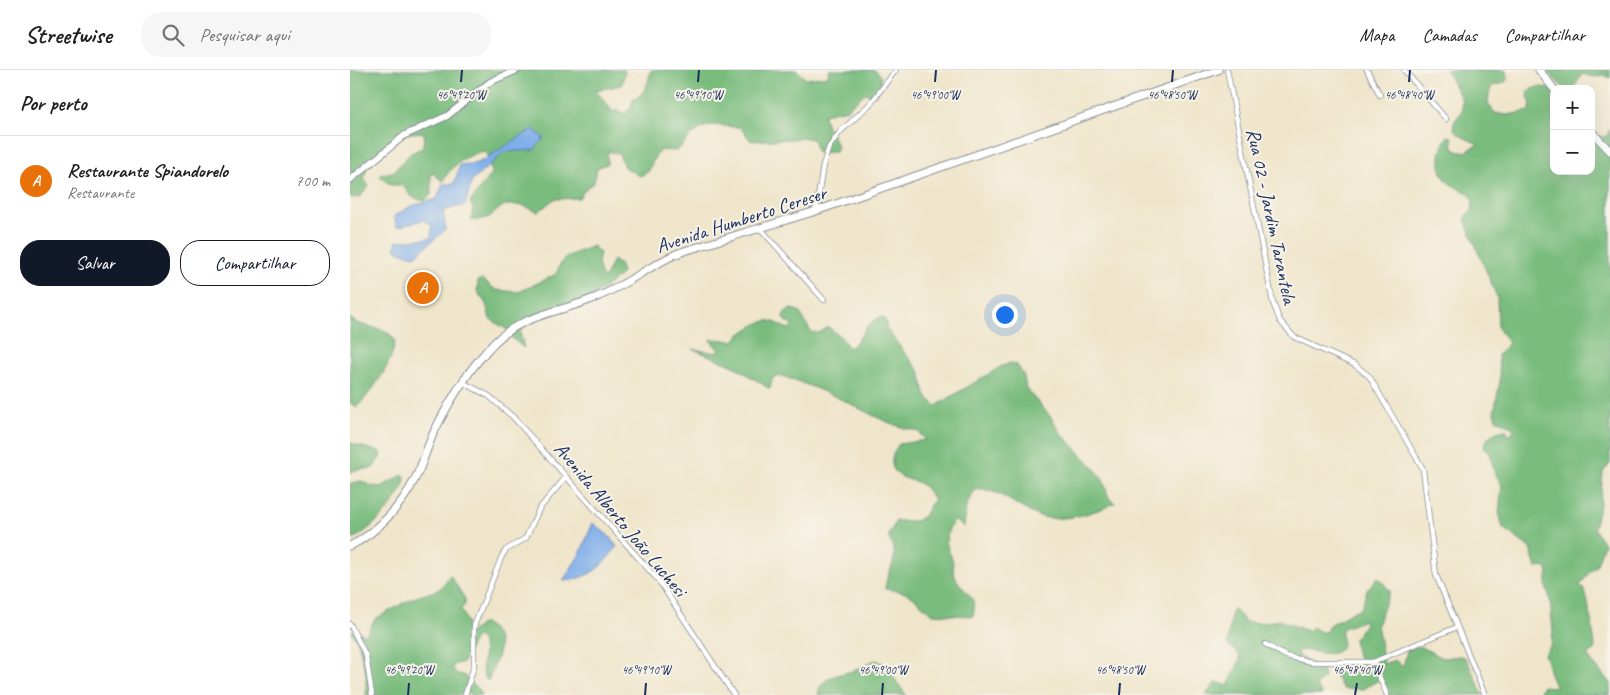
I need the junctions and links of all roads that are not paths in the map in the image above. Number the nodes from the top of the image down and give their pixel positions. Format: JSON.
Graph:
{"nodes":[{"id":1,"x":517,"y":70,"type":"edge"},
{"id":2,"x":896,"y":70,"type":"edge"},
{"id":3,"x":1218,"y":70,"type":"edge"},
{"id":4,"x":1228,"y":70,"type":"edge"},
{"id":5,"x":1367,"y":70,"type":"edge"},
{"id":6,"x":1404,"y":70,"type":"edge"},
{"id":7,"x":1539,"y":70,"type":"edge"},
{"id":8,"x":1551,"y":85,"type":"edge"},
{"id":9,"x":1380,"y":95,"type":"dead end"},
{"id":10,"x":1446,"y":119,"type":"dead end"},
{"id":11,"x":1595,"y":135,"type":"edge"},
{"id":12,"x":1610,"y":151,"type":"edge"},
{"id":13,"x":350,"y":180,"type":"edge"},
{"id":14,"x":816,"y":211,"type":"junction"},
{"id":15,"x":760,"y":228,"type":"junction"},
{"id":16,"x":824,"y":300,"type":"dead end"},
{"id":17,"x":464,"y":383,"type":"junction"},
{"id":18,"x":566,"y":477,"type":"junction"},
{"id":19,"x":350,"y":546,"type":"edge"},
{"id":20,"x":350,"y":624,"type":"edge"},
{"id":21,"x":1457,"y":627,"type":"junction"},
{"id":22,"x":1265,"y":644,"type":"dead end"},
{"id":23,"x":1373,"y":662,"type":"junction"},
{"id":24,"x":372,"y":695,"type":"edge"},
{"id":25,"x":465,"y":695,"type":"edge"},
{"id":26,"x":734,"y":695,"type":"edge"},
{"id":27,"x":1386,"y":695,"type":"edge"},
{"id":28,"x":1484,"y":695,"type":"edge"}],
"edges":[{"from":1,"to":13,"type":"street"},
{"from":2,"to":14,"type":"street"},
{"from":3,"to":14,"type":"main road","name":"Avenida Humberto Cereser"},
{"from":4,"to":21,"type":"street","name":"Rua 02 - Jardim Tarantela"},
{"from":5,"to":9,"type":"street"},
{"from":6,"to":10,"type":"street"},
{"from":7,"to":8,"type":"main road"},
{"from":11,"to":12,"type":"main road"},
{"from":14,"to":15,"type":"main road","name":"Avenida Humberto Cereser"},
{"from":15,"to":16,"type":"street"},
{"from":15,"to":17,"type":"main road","name":"Avenida Humberto Cereser"},
{"from":17,"to":18,"type":"street","name":"Avenida Alberto João Luchesi"},
{"from":17,"to":19,"type":"main road","name":"Avenida Humberto Cereser"},
{"from":18,"to":25,"type":"street"},
{"from":18,"to":26,"type":"street","name":"Avenida Alberto João Luchesi"},
{"from":20,"to":24,"type":"street"},
{"from":21,"to":23,"type":"street"},
{"from":21,"to":28,"type":"street"},
{"from":22,"to":23,"type":"street"},
{"from":23,"to":27,"type":"street"}]}
